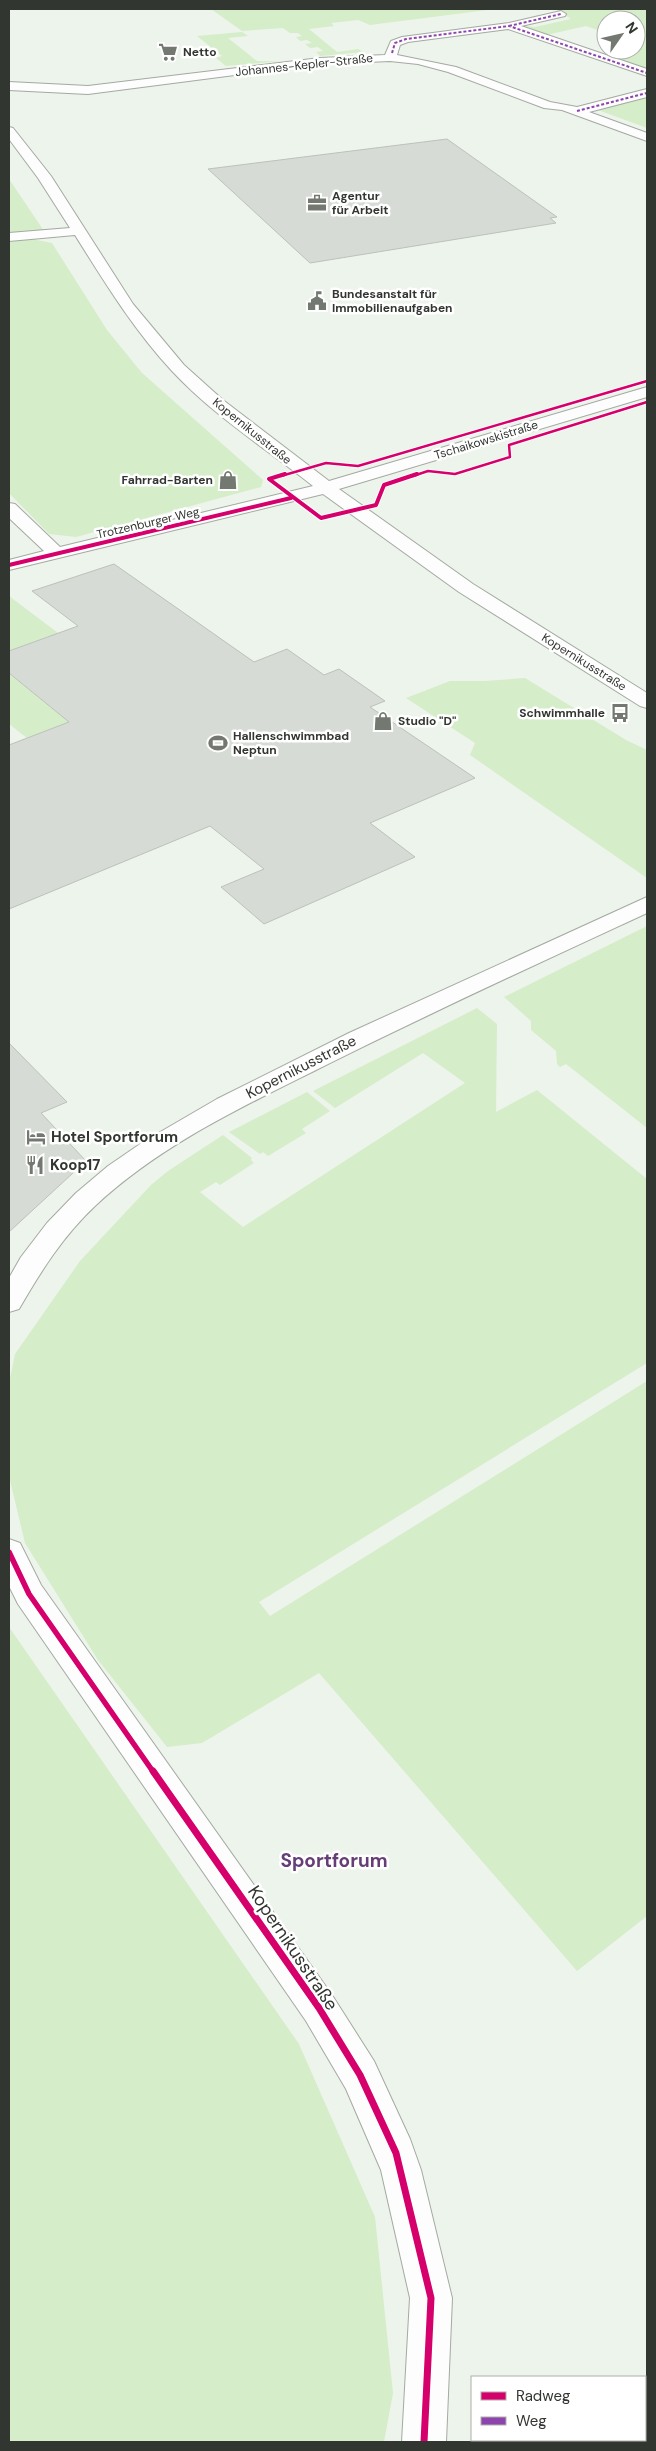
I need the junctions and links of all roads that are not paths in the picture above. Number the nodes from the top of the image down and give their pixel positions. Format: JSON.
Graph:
{"nodes":[{"id":1,"x":561,"y":14,"type":"dead end"},
{"id":2,"x":509,"y":26,"type":"junction"},
{"id":3,"x":390,"y":58,"type":"junction"},
{"id":4,"x":647,"y":73,"type":"edge"},
{"id":5,"x":9,"y":86,"type":"edge"},
{"id":6,"x":647,"y":93,"type":"edge"},
{"id":7,"x":577,"y":112,"type":"junction"},
{"id":8,"x":9,"y":131,"type":"edge"},
{"id":9,"x":647,"y":137,"type":"edge"},
{"id":10,"x":78,"y":231,"type":"junction"},
{"id":11,"x":9,"y":237,"type":"edge"},
{"id":12,"x":647,"y":392,"type":"edge"},
{"id":13,"x":325,"y":488,"type":"junction"},
{"id":14,"x":9,"y":508,"type":"edge"},
{"id":15,"x":57,"y":554,"type":"junction"},
{"id":16,"x":9,"y":565,"type":"edge"},
{"id":17,"x":647,"y":702,"type":"edge"},
{"id":18,"x":647,"y":904,"type":"edge"},
{"id":19,"x":9,"y":1302,"type":"edge"},
{"id":20,"x":9,"y":1552,"type":"edge"},
{"id":21,"x":425,"y":2440,"type":"edge"}],
"edges":[{"from":1,"to":2,"type":"street"},
{"from":2,"to":3,"type":"street"},
{"from":2,"to":4,"type":"street"},
{"from":3,"to":5,"type":"street","name":"Johannes-Kepler-Straße"},
{"from":3,"to":7,"type":"street","name":"Johannes-Kepler-Straße"},
{"from":6,"to":7,"type":"street"},
{"from":7,"to":9,"type":"street","name":"Johannes-Kepler-Straße"},
{"from":8,"to":10,"type":"street","name":"Kopernikusstraße"},
{"from":10,"to":11,"type":"street"},
{"from":10,"to":13,"type":"street","name":"Kopernikusstraße"},
{"from":12,"to":13,"type":"street","name":"Tschaikowskistraße"},
{"from":13,"to":15,"type":"street","name":"Trotzenburger Weg"},
{"from":13,"to":17,"type":"street","name":"Kopernikusstraße"},
{"from":14,"to":15,"type":"street"},
{"from":15,"to":16,"type":"street","name":"Trotzenburger Weg"},
{"from":18,"to":19,"type":"street","name":"Kopernikusstraße"},
{"from":20,"to":21,"type":"street","name":"Kopernikusstraße"}]}
